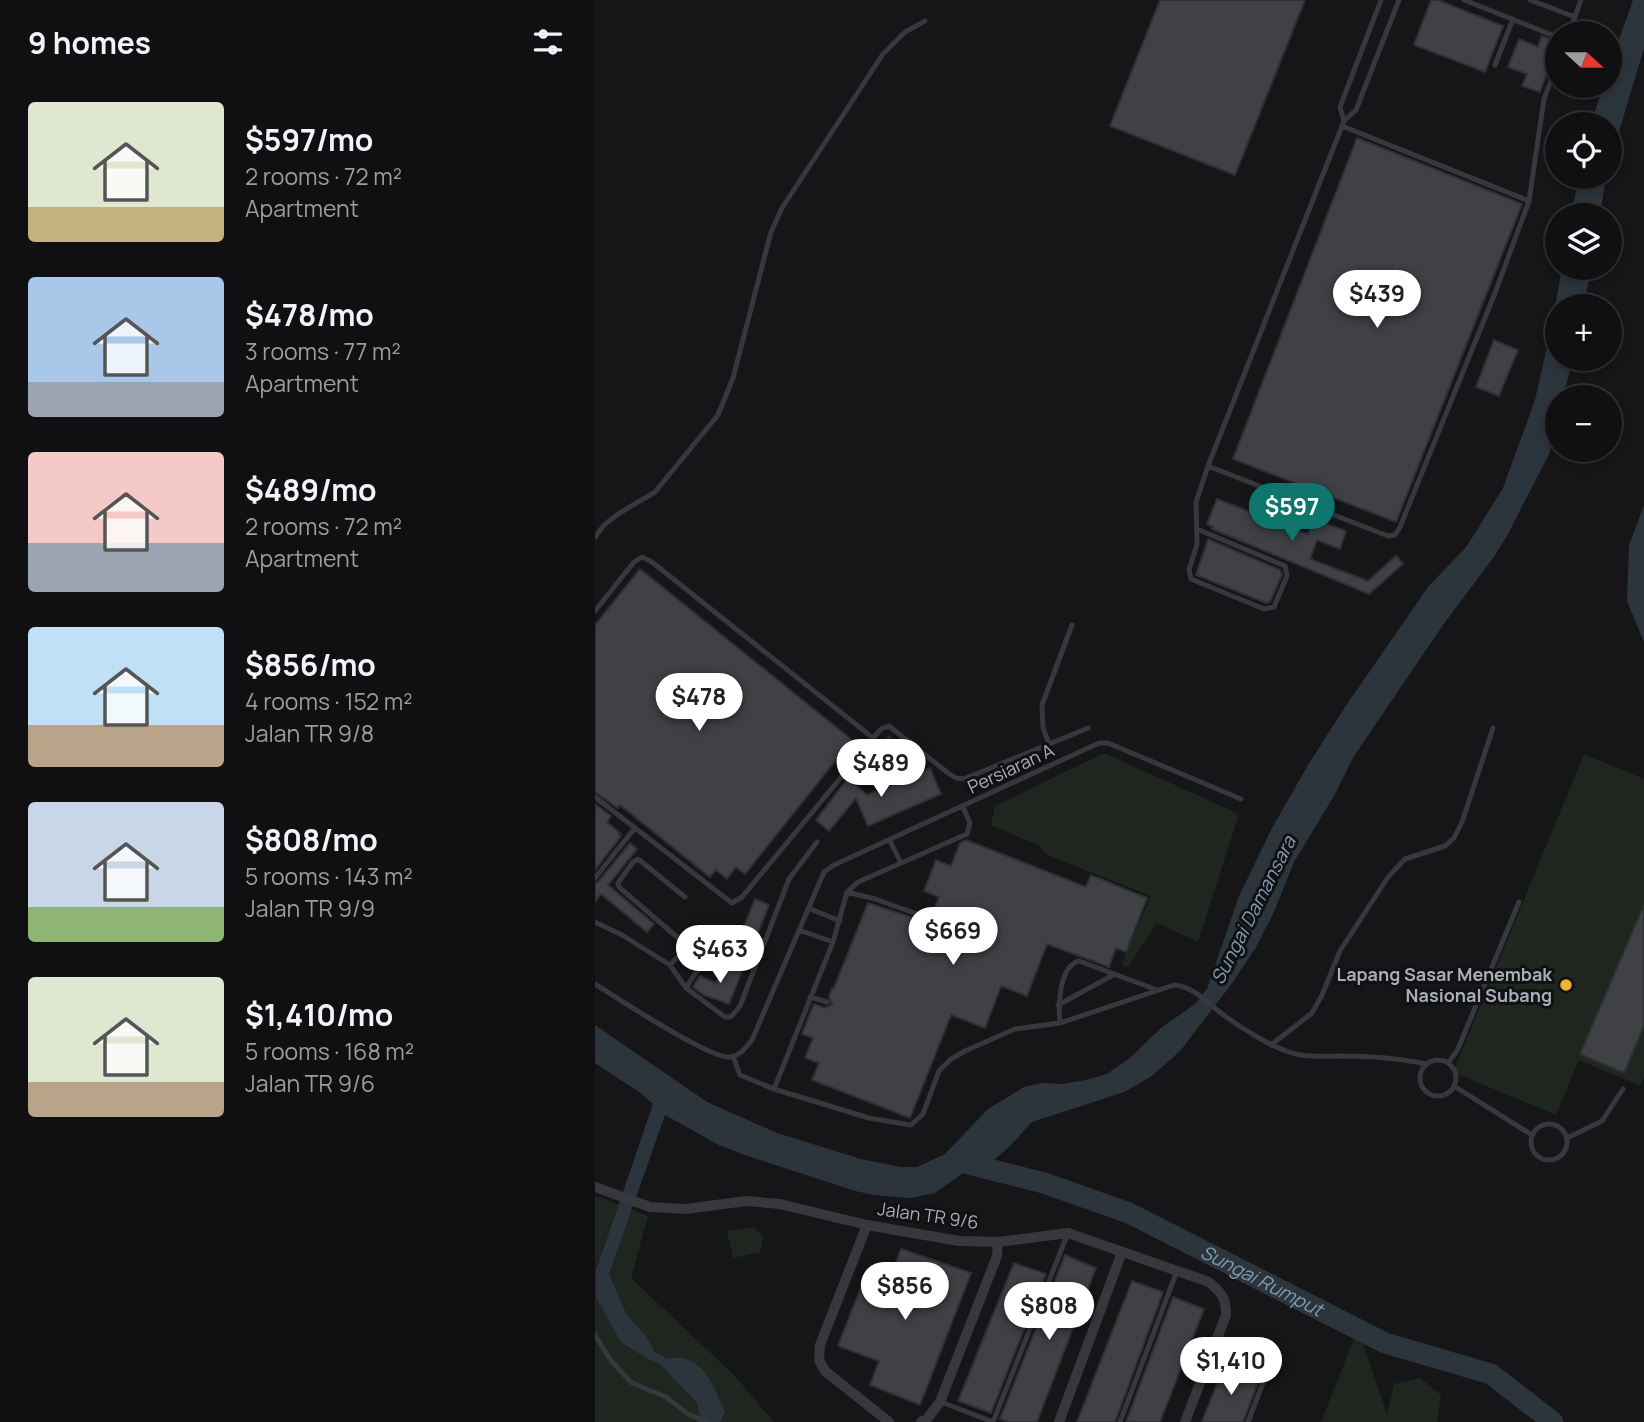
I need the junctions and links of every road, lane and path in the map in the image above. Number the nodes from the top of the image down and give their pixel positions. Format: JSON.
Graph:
{"nodes":[{"id":1,"x":1381,"y":0,"type":"edge"},
{"id":2,"x":1399,"y":0,"type":"edge"},
{"id":3,"x":1464,"y":0,"type":"edge"},
{"id":4,"x":1530,"y":0,"type":"edge"},
{"id":5,"x":1581,"y":0,"type":"edge"},
{"id":6,"x":1575,"y":17,"type":"junction"},
{"id":7,"x":1513,"y":19,"type":"junction"},
{"id":8,"x":925,"y":21,"type":"dead end"},
{"id":9,"x":1574,"y":21,"type":"edge"},
{"id":10,"x":1545,"y":32,"type":"edge"},
{"id":11,"x":1495,"y":65,"type":"dead end"},
{"id":12,"x":1545,"y":97,"type":"edge"},
{"id":13,"x":1343,"y":123,"type":"junction"},
{"id":14,"x":1529,"y":201,"type":"junction"},
{"id":15,"x":1208,"y":466,"type":"junction"},
{"id":16,"x":1196,"y":529,"type":"junction"},
{"id":17,"x":595,"y":537,"type":"edge"},
{"id":18,"x":595,"y":611,"type":"edge"},
{"id":19,"x":1072,"y":625,"type":"dead end"},
{"id":20,"x":1088,"y":728,"type":"dead end"},
{"id":21,"x":1493,"y":728,"type":"dead end"},
{"id":22,"x":873,"y":738,"type":"junction"},
{"id":23,"x":1049,"y":744,"type":"junction"},
{"id":24,"x":595,"y":797,"type":"edge"},
{"id":25,"x":1241,"y":799,"type":"dead end"},
{"id":26,"x":963,"y":807,"type":"junction"},
{"id":27,"x":634,"y":829,"type":"junction"},
{"id":28,"x":890,"y":841,"type":"junction"},
{"id":29,"x":817,"y":842,"type":"dead end"},
{"id":30,"x":901,"y":863,"type":"junction"},
{"id":31,"x":595,"y":878,"type":"edge"},
{"id":32,"x":847,"y":892,"type":"junction"},
{"id":33,"x":685,"y":897,"type":"dead end"},
{"id":34,"x":1519,"y":902,"type":"dead end"},
{"id":35,"x":808,"y":908,"type":"junction"},
{"id":36,"x":917,"y":914,"type":"dead end"},
{"id":37,"x":840,"y":921,"type":"junction"},
{"id":38,"x":595,"y":922,"type":"edge"},
{"id":39,"x":799,"y":930,"type":"junction"},
{"id":40,"x":832,"y":942,"type":"junction"},
{"id":41,"x":757,"y":961,"type":"junction"},
{"id":42,"x":670,"y":965,"type":"junction"},
{"id":43,"x":1115,"y":974,"type":"junction"},
{"id":44,"x":595,"y":984,"type":"edge"},
{"id":45,"x":686,"y":988,"type":"junction"},
{"id":46,"x":1157,"y":990,"type":"junction"},
{"id":47,"x":810,"y":997,"type":"junction"},
{"id":48,"x":827,"y":1002,"type":"dead end"},
{"id":49,"x":1058,"y":1004,"type":"junction"},
{"id":50,"x":1060,"y":1023,"type":"junction"},
{"id":51,"x":1271,"y":1045,"type":"junction"},
{"id":52,"x":733,"y":1056,"type":"junction"},
{"id":53,"x":1448,"y":1063,"type":"junction"},
{"id":54,"x":1426,"y":1064,"type":"junction"},
{"id":55,"x":1454,"y":1086,"type":"junction"},
{"id":56,"x":774,"y":1089,"type":"junction"},
{"id":57,"x":1623,"y":1089,"type":"dead end"},
{"id":58,"x":1532,"y":1135,"type":"junction"},
{"id":59,"x":1567,"y":1138,"type":"junction"},
{"id":60,"x":595,"y":1187,"type":"edge"},
{"id":61,"x":867,"y":1225,"type":"junction"},
{"id":62,"x":1068,"y":1233,"type":"junction"},
{"id":63,"x":998,"y":1242,"type":"junction"},
{"id":64,"x":1122,"y":1252,"type":"junction"},
{"id":65,"x":1177,"y":1271,"type":"junction"},
{"id":66,"x":595,"y":1335,"type":"edge"},
{"id":67,"x":1215,"y":1347,"type":"junction"},
{"id":68,"x":1238,"y":1355,"type":"junction"},
{"id":69,"x":1266,"y":1361,"type":"junction"},
{"id":70,"x":940,"y":1402,"type":"junction"},
{"id":71,"x":707,"y":1422,"type":"edge"},
{"id":72,"x":889,"y":1422,"type":"edge"},
{"id":73,"x":921,"y":1422,"type":"edge"},
{"id":74,"x":993,"y":1422,"type":"edge"},
{"id":75,"x":1059,"y":1422,"type":"edge"},
{"id":76,"x":1120,"y":1422,"type":"edge"},
{"id":77,"x":1185,"y":1422,"type":"edge"},
{"id":78,"x":1248,"y":1422,"type":"edge"}],
"edges":[{"from":1,"to":13,"type":"lane"},
{"from":2,"to":13,"type":"lane"},
{"from":3,"to":7,"type":"lane"},
{"from":4,"to":6,"type":"lane"},
{"from":5,"to":6,"type":"lane"},
{"from":6,"to":9,"type":"lane"},
{"from":7,"to":10,"type":"lane"},
{"from":7,"to":11,"type":"lane"},
{"from":8,"to":17,"type":"lane"},
{"from":12,"to":14,"type":"lane"},
{"from":13,"to":14,"type":"lane"},
{"from":13,"to":15,"type":"lane"},
{"from":14,"to":15,"type":"lane"},
{"from":15,"to":16,"type":"lane"},
{"from":16,"to":16,"type":"lane"},
{"from":18,"to":22,"type":"lane"},
{"from":19,"to":23,"type":"lane"},
{"from":20,"to":23,"type":"lane"},
{"from":21,"to":51,"type":"lane"},
{"from":22,"to":23,"type":"lane"},
{"from":22,"to":27,"type":"lane"},
{"from":24,"to":27,"type":"lane"},
{"from":25,"to":26,"type":"lane","name":"Persiaran A"},
{"from":26,"to":28,"type":"lane","name":"Persiaran A"},
{"from":26,"to":30,"type":"lane"},
{"from":27,"to":31,"type":"lane"},
{"from":28,"to":30,"type":"lane"},
{"from":28,"to":35,"type":"lane","name":"Persiaran A"},
{"from":29,"to":41,"type":"lane"},
{"from":30,"to":32,"type":"lane"},
{"from":32,"to":36,"type":"lane"},
{"from":32,"to":37,"type":"lane"},
{"from":33,"to":42,"type":"lane"},
{"from":34,"to":53,"type":"lane"},
{"from":35,"to":37,"type":"lane"},
{"from":35,"to":39,"type":"lane","name":"Persiaran A"},
{"from":37,"to":40,"type":"lane"},
{"from":38,"to":42,"type":"lane"},
{"from":39,"to":40,"type":"lane"},
{"from":39,"to":52,"type":"lane","name":"Persiaran A"},
{"from":40,"to":47,"type":"lane"},
{"from":41,"to":45,"type":"lane"},
{"from":41,"to":45,"type":"lane"},
{"from":42,"to":45,"type":"lane"},
{"from":43,"to":46,"type":"lane"},
{"from":43,"to":49,"type":"lane"},
{"from":43,"to":49,"type":"lane"},
{"from":44,"to":52,"type":"lane"},
{"from":46,"to":50,"type":"lane"},
{"from":46,"to":51,"type":"lane"},
{"from":47,"to":48,"type":"lane"},
{"from":47,"to":56,"type":"lane"},
{"from":49,"to":50,"type":"lane"},
{"from":50,"to":56,"type":"lane"},
{"from":51,"to":54,"type":"lane"},
{"from":52,"to":56,"type":"lane"},
{"from":53,"to":54,"type":"lane"},
{"from":53,"to":55,"type":"lane"},
{"from":54,"to":55,"type":"lane"},
{"from":55,"to":58,"type":"lane"},
{"from":57,"to":59,"type":"lane"},
{"from":58,"to":59,"type":"lane"},
{"from":58,"to":59,"type":"lane"},
{"from":60,"to":61,"type":"street","name":"Jalan TR 9/6"},
{"from":61,"to":63,"type":"street","name":"Jalan TR 9/6"},
{"from":61,"to":72,"type":"street"},
{"from":62,"to":63,"type":"street","name":"Jalan TR 9/6"},
{"from":62,"to":64,"type":"street","name":"Jalan TR 9/6"},
{"from":62,"to":74,"type":"lane"},
{"from":63,"to":70,"type":"street"},
{"from":64,"to":65,"type":"street","name":"Jalan TR 9/6"},
{"from":64,"to":75,"type":"street"},
{"from":65,"to":67,"type":"street","name":"Jalan TR 9/6"},
{"from":65,"to":76,"type":"lane"},
{"from":66,"to":71,"type":"lane"},
{"from":67,"to":68,"type":"lane"},
{"from":67,"to":77,"type":"street","name":"Jalan TR 9/6"},
{"from":68,"to":69,"type":"lane"},
{"from":68,"to":69,"type":"lane"},
{"from":69,"to":78,"type":"lane"},
{"from":70,"to":73,"type":"street"},
{"from":70,"to":74,"type":"lane"}]}
